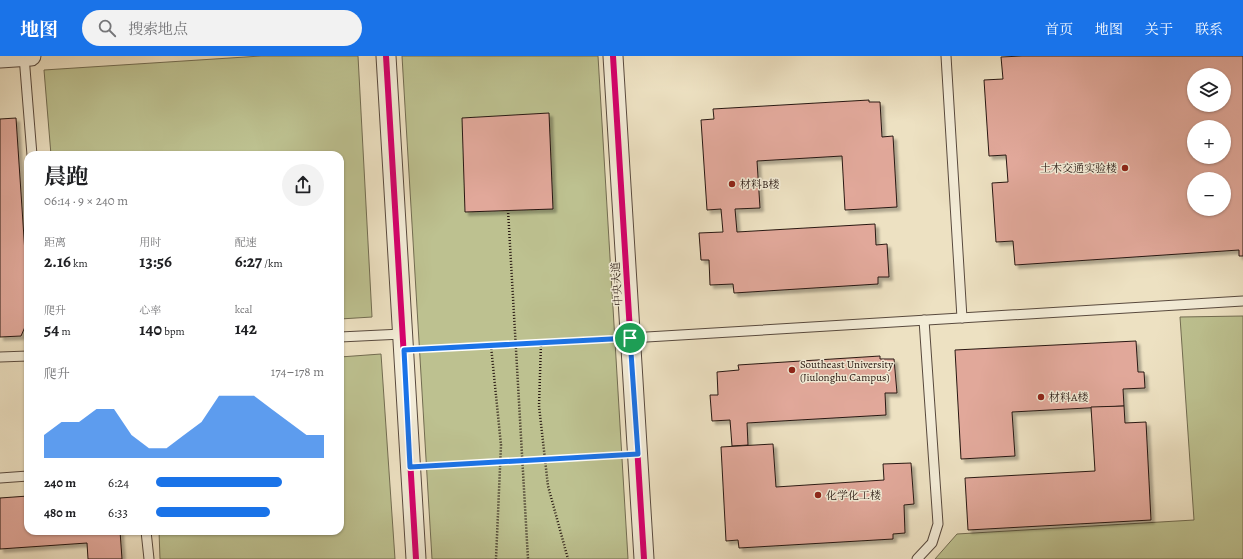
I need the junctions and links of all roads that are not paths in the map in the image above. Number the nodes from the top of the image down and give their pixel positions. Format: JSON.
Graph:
{"nodes":[{"id":1,"x":24,"y":56,"type":"edge"},
{"id":2,"x":31,"y":56,"type":"edge"},
{"id":3,"x":386,"y":56,"type":"edge"},
{"id":4,"x":613,"y":56,"type":"edge"},
{"id":5,"x":946,"y":56,"type":"edge"},
{"id":6,"x":0,"y":58,"type":"edge"},
{"id":7,"x":32,"y":151,"type":"edge"},
{"id":8,"x":1243,"y":301,"type":"edge"},
{"id":9,"x":962,"y":318,"type":"junction"},
{"id":10,"x":924,"y":320,"type":"junction"},
{"id":11,"x":344,"y":337,"type":"edge"},
{"id":12,"x":630,"y":338,"type":"junction"},
{"id":13,"x":403,"y":342,"type":"junction"},
{"id":14,"x":24,"y":356,"type":"edge"},
{"id":15,"x":0,"y":357,"type":"edge"},
{"id":16,"x":24,"y":476,"type":"edge"},
{"id":17,"x":0,"y":478,"type":"edge"},
{"id":18,"x":146,"y":535,"type":"edge"},
{"id":19,"x":149,"y":559,"type":"edge"},
{"id":20,"x":416,"y":559,"type":"edge"},
{"id":21,"x":644,"y":559,"type":"edge"},
{"id":22,"x":918,"y":559,"type":"edge"}],
"edges":[{"from":1,"to":2,"type":"street"},
{"from":1,"to":6,"type":"street"},
{"from":1,"to":7,"type":"lane"},
{"from":3,"to":13,"type":"street"},
{"from":4,"to":12,"type":"street","name":"中央大道"},
{"from":5,"to":9,"type":"lane"},
{"from":8,"to":9,"type":"lane"},
{"from":9,"to":10,"type":"lane"},
{"from":10,"to":12,"type":"lane"},
{"from":10,"to":22,"type":"lane"},
{"from":11,"to":13,"type":"lane"},
{"from":12,"to":21,"type":"street","name":"中央大道"},
{"from":13,"to":20,"type":"street"},
{"from":14,"to":15,"type":"lane"},
{"from":16,"to":17,"type":"lane"},
{"from":18,"to":19,"type":"lane"}]}
